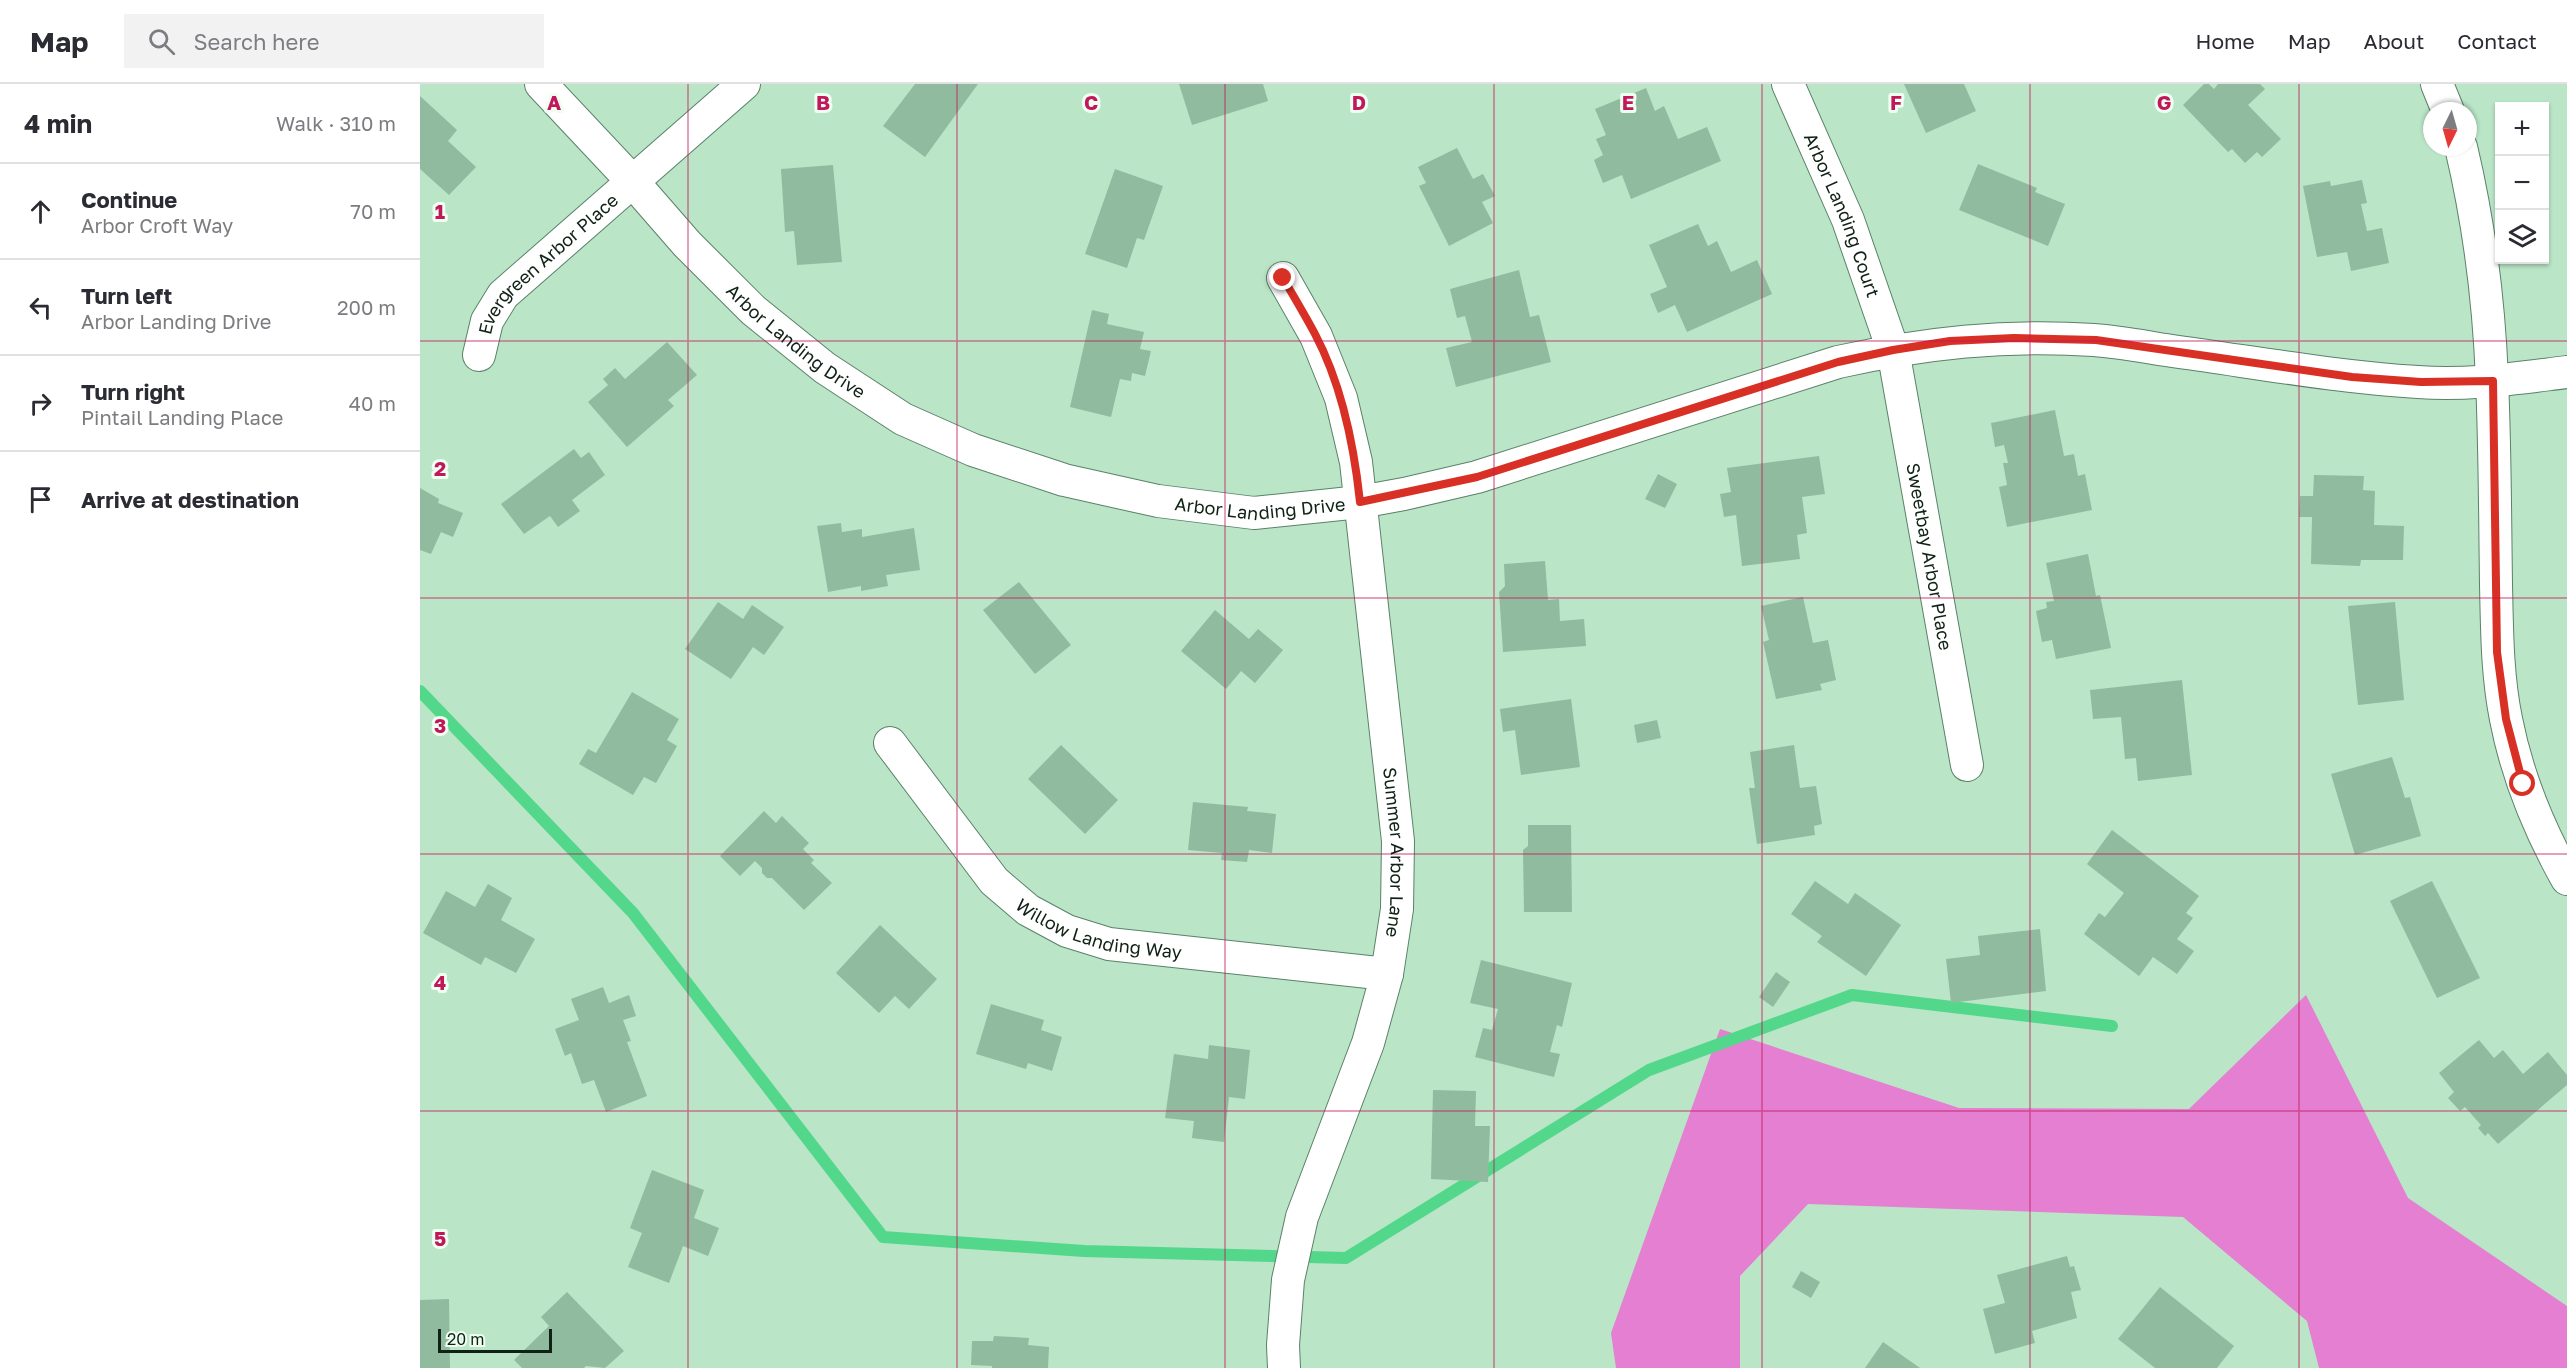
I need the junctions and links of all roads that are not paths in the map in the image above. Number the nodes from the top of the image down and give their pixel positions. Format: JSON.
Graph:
{"nodes":[{"id":1,"x":541,"y":84,"type":"edge"},
{"id":2,"x":744,"y":84,"type":"edge"},
{"id":3,"x":1788,"y":84,"type":"edge"},
{"id":4,"x":2437,"y":84,"type":"edge"},
{"id":5,"x":2444,"y":102,"type":"edge"},
{"id":6,"x":2463,"y":156,"type":"edge"},
{"id":7,"x":633,"y":182,"type":"junction"},
{"id":8,"x":1283,"y":278,"type":"dead end"},
{"id":9,"x":1893,"y":350,"type":"junction"},
{"id":10,"x":479,"y":355,"type":"dead end"},
{"id":11,"x":2567,"y":372,"type":"edge"},
{"id":12,"x":2493,"y":381,"type":"junction"},
{"id":13,"x":1360,"y":502,"type":"junction"},
{"id":14,"x":890,"y":742,"type":"dead end"},
{"id":15,"x":1967,"y":765,"type":"dead end"},
{"id":16,"x":2556,"y":836,"type":"edge"},
{"id":17,"x":2567,"y":879,"type":"edge"},
{"id":18,"x":1387,"y":974,"type":"junction"},
{"id":19,"x":1284,"y":1368,"type":"edge"}],
"edges":[{"from":1,"to":7,"type":"street","name":"Arbor Landing Drive"},
{"from":2,"to":7,"type":"street","name":"Evergreen Arbor Place"},
{"from":3,"to":9,"type":"street","name":"Arbor Landing Court"},
{"from":4,"to":5,"type":"street"},
{"from":6,"to":12,"type":"street"},
{"from":7,"to":10,"type":"street","name":"Evergreen Arbor Place"},
{"from":7,"to":13,"type":"street","name":"Arbor Landing Drive"},
{"from":8,"to":13,"type":"street","name":"Summer Arbor Lane"},
{"from":9,"to":12,"type":"street","name":"Arbor Landing Drive"},
{"from":9,"to":13,"type":"street","name":"Arbor Landing Drive"},
{"from":9,"to":15,"type":"street","name":"Sweetbay Arbor Place"},
{"from":11,"to":12,"type":"street","name":"Arbor Landing Drive"},
{"from":12,"to":16,"type":"street"},
{"from":13,"to":18,"type":"street","name":"Summer Arbor Lane"},
{"from":14,"to":18,"type":"street","name":"Willow Landing Way"},
{"from":16,"to":17,"type":"street"},
{"from":18,"to":19,"type":"street","name":"Summer Arbor Lane"}]}
